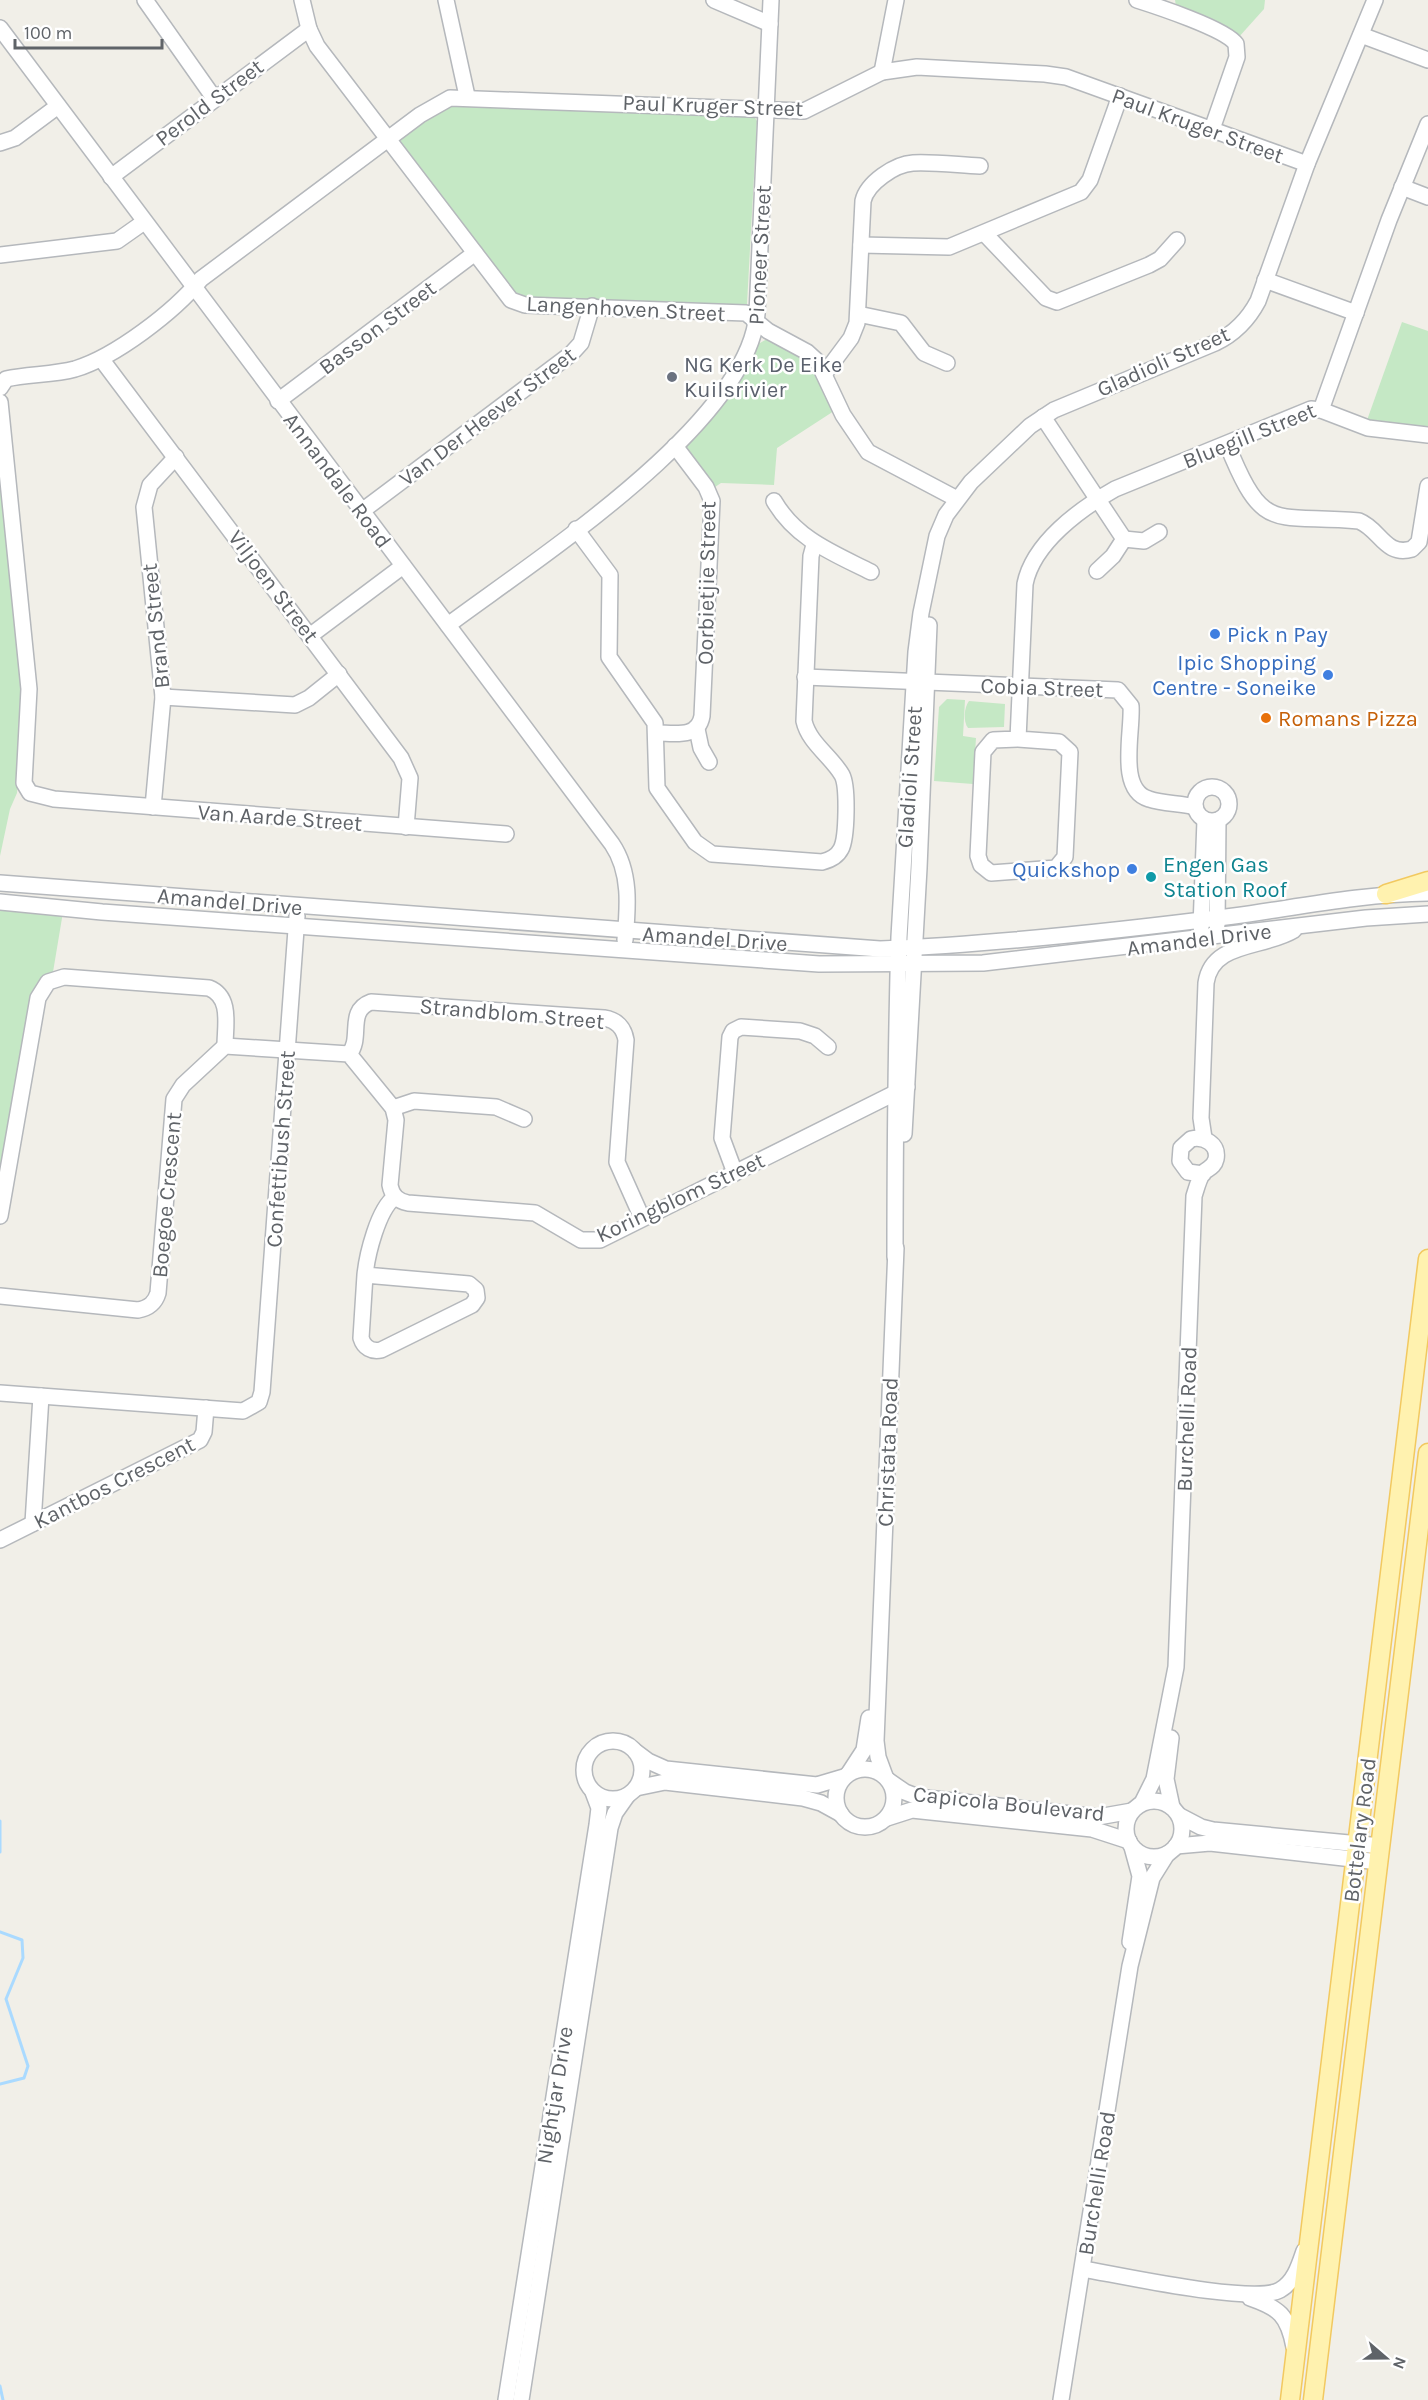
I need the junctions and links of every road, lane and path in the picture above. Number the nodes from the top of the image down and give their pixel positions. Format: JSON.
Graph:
{"nodes":[{"id":1,"x":145,"y":0,"type":"edge"},
{"id":2,"x":302,"y":0,"type":"edge"},
{"id":3,"x":446,"y":0,"type":"edge"},
{"id":4,"x":714,"y":0,"type":"edge"},
{"id":5,"x":771,"y":0,"type":"edge"},
{"id":6,"x":896,"y":0,"type":"edge"},
{"id":7,"x":1137,"y":0,"type":"edge"},
{"id":8,"x":1375,"y":0,"type":"edge"},
{"id":9,"x":1168,"y":5,"type":"edge"},
{"id":10,"x":770,"y":24,"type":"junction"},
{"id":11,"x":0,"y":28,"type":"edge"},
{"id":12,"x":309,"y":29,"type":"junction"},
{"id":13,"x":1361,"y":35,"type":"junction"},
{"id":14,"x":1428,"y":60,"type":"edge"},
{"id":15,"x":882,"y":72,"type":"junction"},
{"id":16,"x":468,"y":96,"type":"junction"},
{"id":17,"x":1120,"y":96,"type":"junction"},
{"id":18,"x":214,"y":98,"type":"junction"},
{"id":19,"x":58,"y":106,"type":"junction"},
{"id":20,"x":766,"y":110,"type":"junction"},
{"id":21,"x":1428,"y":124,"type":"edge"},
{"id":22,"x":1212,"y":129,"type":"junction"},
{"id":23,"x":388,"y":140,"type":"junction"},
{"id":24,"x":0,"y":143,"type":"edge"},
{"id":25,"x":1307,"y":164,"type":"junction"},
{"id":26,"x":980,"y":166,"type":"dead end"},
{"id":27,"x":111,"y":177,"type":"junction"},
{"id":28,"x":1402,"y":187,"type":"junction"},
{"id":29,"x":1428,"y":197,"type":"edge"},
{"id":30,"x":144,"y":222,"type":"junction"},
{"id":31,"x":985,"y":234,"type":"junction"},
{"id":32,"x":1177,"y":240,"type":"dead end"},
{"id":33,"x":861,"y":244,"type":"junction"},
{"id":34,"x":475,"y":253,"type":"junction"},
{"id":35,"x":0,"y":255,"type":"edge"},
{"id":36,"x":1265,"y":280,"type":"junction"},
{"id":37,"x":194,"y":288,"type":"junction"},
{"id":38,"x":592,"y":306,"type":"junction"},
{"id":39,"x":1356,"y":313,"type":"junction"},
{"id":40,"x":858,"y":314,"type":"junction"},
{"id":41,"x":757,"y":322,"type":"junction"},
{"id":42,"x":102,"y":360,"type":"junction"},
{"id":43,"x":946,"y":363,"type":"dead end"},
{"id":44,"x":825,"y":374,"type":"junction"},
{"id":45,"x":0,"y":386,"type":"edge"},
{"id":46,"x":279,"y":401,"type":"junction"},
{"id":47,"x":0,"y":402,"type":"edge"},
{"id":48,"x":1321,"y":410,"type":"junction"},
{"id":49,"x":1043,"y":417,"type":"junction"},
{"id":50,"x":1428,"y":435,"type":"edge"},
{"id":51,"x":1227,"y":444,"type":"junction"},
{"id":52,"x":675,"y":446,"type":"junction"},
{"id":53,"x":176,"y":457,"type":"junction"},
{"id":54,"x":1428,"y":486,"type":"edge"},
{"id":55,"x":957,"y":499,"type":"junction"},
{"id":56,"x":1097,"y":500,"type":"junction"},
{"id":57,"x":774,"y":501,"type":"dead end"},
{"id":58,"x":362,"y":511,"type":"junction"},
{"id":59,"x":576,"y":529,"type":"junction"},
{"id":60,"x":1159,"y":532,"type":"dead end"},
{"id":61,"x":1124,"y":538,"type":"junction"},
{"id":62,"x":814,"y":545,"type":"junction"},
{"id":63,"x":403,"y":566,"type":"junction"},
{"id":64,"x":1097,"y":571,"type":"dead end"},
{"id":65,"x":871,"y":572,"type":"dead end"},
{"id":66,"x":448,"y":625,"type":"junction"},
{"id":67,"x":311,"y":635,"type":"junction"},
{"id":68,"x":339,"y":674,"type":"junction"},
{"id":69,"x":805,"y":677,"type":"junction"},
{"id":70,"x":921,"y":682,"type":"junction"},
{"id":71,"x":1020,"y":685,"type":"junction"},
{"id":72,"x":162,"y":697,"type":"junction"},
{"id":73,"x":696,"y":729,"type":"junction"},
{"id":74,"x":656,"y":733,"type":"junction"},
{"id":75,"x":1018,"y":740,"type":"junction"},
{"id":76,"x":709,"y":762,"type":"dead end"},
{"id":77,"x":153,"y":807,"type":"junction"},
{"id":78,"x":1204,"y":811,"type":"junction"},
{"id":79,"x":406,"y":827,"type":"junction"},
{"id":80,"x":506,"y":834,"type":"dead end"},
{"id":81,"x":919,"y":868,"type":"junction"},
{"id":82,"x":1428,"y":881,"type":"edge"},
{"id":83,"x":0,"y":884,"type":"edge"},
{"id":84,"x":1428,"y":893,"type":"edge"},
{"id":85,"x":1386,"y":894,"type":"junction"},
{"id":86,"x":0,"y":902,"type":"edge"},
{"id":87,"x":297,"y":907,"type":"junction"},
{"id":88,"x":1428,"y":914,"type":"edge"},
{"id":89,"x":1217,"y":917,"type":"junction"},
{"id":90,"x":1201,"y":919,"type":"junction"},
{"id":91,"x":296,"y":926,"type":"junction"},
{"id":92,"x":1299,"y":926,"type":"junction"},
{"id":93,"x":626,"y":931,"type":"junction"},
{"id":94,"x":1218,"y":936,"type":"junction"},
{"id":95,"x":1202,"y":938,"type":"junction"},
{"id":96,"x":947,"y":946,"type":"junction"},
{"id":97,"x":906,"y":948,"type":"junction"},
{"id":98,"x":625,"y":950,"type":"junction"},
{"id":99,"x":906,"y":965,"type":"junction"},
{"id":100,"x":225,"y":1046,"type":"junction"},
{"id":101,"x":828,"y":1047,"type":"dead end"},
{"id":102,"x":288,"y":1049,"type":"junction"},
{"id":103,"x":349,"y":1054,"type":"junction"},
{"id":104,"x":901,"y":1090,"type":"junction"},
{"id":105,"x":393,"y":1108,"type":"junction"},
{"id":106,"x":524,"y":1119,"type":"dead end"},
{"id":107,"x":1204,"y":1138,"type":"junction"},
{"id":108,"x":735,"y":1173,"type":"junction"},
{"id":109,"x":1195,"y":1173,"type":"junction"},
{"id":110,"x":395,"y":1197,"type":"junction"},
{"id":111,"x":0,"y":1216,"type":"edge"},
{"id":112,"x":642,"y":1218,"type":"junction"},
{"id":113,"x":1428,"y":1259,"type":"edge"},
{"id":114,"x":365,"y":1275,"type":"junction"},
{"id":115,"x":0,"y":1296,"type":"edge"},
{"id":116,"x":262,"y":1392,"type":"joint"},
{"id":117,"x":0,"y":1393,"type":"edge"},
{"id":118,"x":41,"y":1396,"type":"junction"},
{"id":119,"x":206,"y":1408,"type":"junction"},
{"id":120,"x":1428,"y":1453,"type":"edge"},
{"id":121,"x":33,"y":1523,"type":"junction"},
{"id":122,"x":0,"y":1540,"type":"edge"},
{"id":123,"x":879,"y":1647,"type":"junction"},
{"id":124,"x":1176,"y":1666,"type":"junction"},
{"id":125,"x":636,"y":1752,"type":"junction"},
{"id":126,"x":846,"y":1775,"type":"junction"},
{"id":127,"x":887,"y":1779,"type":"junction"},
{"id":128,"x":593,"y":1792,"type":"junction"},
{"id":129,"x":631,"y":1792,"type":"junction"},
{"id":130,"x":1137,"y":1807,"type":"junction"},
{"id":131,"x":1176,"y":1811,"type":"junction"},
{"id":132,"x":840,"y":1814,"type":"junction"},
{"id":133,"x":887,"y":1818,"type":"junction"},
{"id":134,"x":1131,"y":1844,"type":"junction"},
{"id":135,"x":1172,"y":1850,"type":"junction"},
{"id":136,"x":1356,"y":1852,"type":"junction"},
{"id":137,"x":1380,"y":1854,"type":"junction"},
{"id":138,"x":1130,"y":1966,"type":"junction"},
{"id":139,"x":1309,"y":2234,"type":"junction"},
{"id":140,"x":1083,"y":2269,"type":"junction"},
{"id":141,"x":1235,"y":2294,"type":"junction"},
{"id":142,"x":1296,"y":2360,"type":"junction"},
{"id":143,"x":506,"y":2400,"type":"edge"},
{"id":144,"x":521,"y":2400,"type":"edge"},
{"id":145,"x":1061,"y":2400,"type":"edge"},
{"id":146,"x":1290,"y":2400,"type":"edge"},
{"id":147,"x":1313,"y":2400,"type":"edge"}],
"edges":[{"from":1,"to":18,"type":"street"},
{"from":2,"to":12,"type":"street","name":"Langenhoven Street"},
{"from":3,"to":16,"type":"street"},
{"from":4,"to":10,"type":"street"},
{"from":5,"to":10,"type":"street","name":"Pioneer Street"},
{"from":6,"to":15,"type":"street"},
{"from":7,"to":9,"type":"street"},
{"from":8,"to":13,"type":"street","name":"Gladioli Street"},
{"from":9,"to":22,"type":"street"},
{"from":10,"to":20,"type":"street","name":"Pioneer Street"},
{"from":11,"to":19,"type":"street","name":"Annandale Road"},
{"from":12,"to":18,"type":"street","name":"Perold Street"},
{"from":12,"to":23,"type":"street","name":"Langenhoven Street"},
{"from":13,"to":14,"type":"street"},
{"from":13,"to":25,"type":"street","name":"Gladioli Street"},
{"from":15,"to":17,"type":"street","name":"Paul Kruger Street"},
{"from":15,"to":20,"type":"street","name":"Paul Kruger Street"},
{"from":16,"to":20,"type":"street","name":"Paul Kruger Street"},
{"from":16,"to":23,"type":"street","name":"Paul Kruger Street"},
{"from":17,"to":22,"type":"street","name":"Paul Kruger Street"},
{"from":17,"to":31,"type":"street"},
{"from":18,"to":27,"type":"street","name":"Perold Street"},
{"from":19,"to":24,"type":"street"},
{"from":19,"to":27,"type":"street","name":"Annandale Road"},
{"from":20,"to":41,"type":"street","name":"Pioneer Street"},
{"from":21,"to":28,"type":"street","name":"Bluegill Street"},
{"from":22,"to":25,"type":"street","name":"Paul Kruger Street"},
{"from":23,"to":34,"type":"street","name":"Langenhoven Street"},
{"from":23,"to":37,"type":"street","name":"Paul Kruger Street"},
{"from":25,"to":36,"type":"street","name":"Gladioli Street"},
{"from":26,"to":33,"type":"street"},
{"from":27,"to":30,"type":"street","name":"Annandale Road"},
{"from":28,"to":29,"type":"street"},
{"from":28,"to":39,"type":"street","name":"Bluegill Street"},
{"from":30,"to":35,"type":"street"},
{"from":30,"to":37,"type":"street","name":"Annandale Road"},
{"from":31,"to":32,"type":"street"},
{"from":31,"to":33,"type":"street"},
{"from":33,"to":40,"type":"street"},
{"from":34,"to":38,"type":"street","name":"Langenhoven Street"},
{"from":34,"to":46,"type":"street","name":"Basson Street"},
{"from":36,"to":39,"type":"street"},
{"from":36,"to":49,"type":"street","name":"Gladioli Street"},
{"from":37,"to":42,"type":"street","name":"Paul Kruger Street"},
{"from":37,"to":46,"type":"street","name":"Annandale Road"},
{"from":38,"to":41,"type":"street","name":"Langenhoven Street"},
{"from":38,"to":58,"type":"street","name":"Van Der Heever Street"},
{"from":39,"to":48,"type":"street","name":"Bluegill Street"},
{"from":40,"to":43,"type":"street"},
{"from":40,"to":44,"type":"street"},
{"from":41,"to":44,"type":"street","name":"Langenhoven Street"},
{"from":41,"to":52,"type":"street","name":"Pioneer Street"},
{"from":42,"to":45,"type":"street","name":"Paul Kruger Street"},
{"from":42,"to":53,"type":"street","name":"Viljoen Street"},
{"from":44,"to":55,"type":"street","name":"Langenhoven Street"},
{"from":46,"to":58,"type":"street","name":"Annandale Road"},
{"from":47,"to":77,"type":"street","name":"Van Aarde Street"},
{"from":48,"to":50,"type":"street"},
{"from":48,"to":51,"type":"street","name":"Bluegill Street"},
{"from":49,"to":55,"type":"street","name":"Gladioli Street"},
{"from":49,"to":56,"type":"street"},
{"from":51,"to":54,"type":"street"},
{"from":51,"to":56,"type":"street","name":"Bluegill Street"},
{"from":52,"to":59,"type":"street","name":"Pioneer Street"},
{"from":52,"to":73,"type":"street","name":"Oorbietjie Street"},
{"from":53,"to":67,"type":"street","name":"Viljoen Street"},
{"from":53,"to":72,"type":"street","name":"Brand Street"},
{"from":55,"to":70,"type":"street","name":"Gladioli Street"},
{"from":56,"to":61,"type":"street"},
{"from":56,"to":71,"type":"street","name":"Bluegill Street"},
{"from":57,"to":62,"type":"street"},
{"from":58,"to":63,"type":"street","name":"Annandale Road"},
{"from":59,"to":66,"type":"street","name":"Pioneer Street"},
{"from":59,"to":74,"type":"street"},
{"from":60,"to":61,"type":"street"},
{"from":61,"to":64,"type":"street"},
{"from":62,"to":65,"type":"street"},
{"from":62,"to":69,"type":"street"},
{"from":63,"to":66,"type":"street","name":"Annandale Road"},
{"from":63,"to":67,"type":"street"},
{"from":66,"to":93,"type":"street","name":"Annandale Road"},
{"from":67,"to":68,"type":"street","name":"Viljoen Street"},
{"from":68,"to":72,"type":"street"},
{"from":68,"to":79,"type":"street","name":"Viljoen Street"},
{"from":69,"to":70,"type":"street","name":"Cobia Street"},
{"from":69,"to":74,"type":"street"},
{"from":70,"to":71,"type":"street","name":"Cobia Street"},
{"from":70,"to":81,"type":"street","name":"Gladioli Street"},
{"from":70,"to":97,"type":"street","name":"Gladioli Street"},
{"from":71,"to":75,"type":"street","name":"Bluegill Street"},
{"from":71,"to":78,"type":"street","name":"Cobia Street"},
{"from":72,"to":77,"type":"street","name":"Brand Street"},
{"from":73,"to":74,"type":"street"},
{"from":73,"to":76,"type":"street"},
{"from":75,"to":75,"type":"street"},
{"from":77,"to":79,"type":"street","name":"Van Aarde Street"},
{"from":78,"to":89,"type":"street"},
{"from":78,"to":90,"type":"street"},
{"from":79,"to":80,"type":"street","name":"Van Aarde Street"},
{"from":81,"to":96,"type":"street"},
{"from":81,"to":97,"type":"street","name":"Gladioli Street"},
{"from":82,"to":85,"type":"main road"},
{"from":83,"to":87,"type":"street","name":"Amandel Drive"},
{"from":84,"to":85,"type":"street","name":"Amandel Drive"},
{"from":85,"to":89,"type":"street","name":"Amandel Drive"},
{"from":86,"to":91,"type":"street","name":"Amandel Drive"},
{"from":87,"to":91,"type":"street","name":"Confettibush Street"},
{"from":87,"to":93,"type":"street","name":"Amandel Drive"},
{"from":88,"to":92,"type":"street","name":"Amandel Drive"},
{"from":89,"to":90,"type":"street","name":"Amandel Drive"},
{"from":89,"to":94,"type":"street"},
{"from":90,"to":95,"type":"street"},
{"from":90,"to":96,"type":"street","name":"Amandel Drive"},
{"from":91,"to":98,"type":"street","name":"Amandel Drive"},
{"from":91,"to":102,"type":"street","name":"Confettibush Street"},
{"from":92,"to":94,"type":"street","name":"Amandel Drive"},
{"from":92,"to":107,"type":"street"},
{"from":93,"to":97,"type":"street","name":"Amandel Drive"},
{"from":93,"to":98,"type":"street","name":"Annandale Road"},
{"from":94,"to":95,"type":"street","name":"Amandel Drive"},
{"from":95,"to":99,"type":"street","name":"Amandel Drive"},
{"from":96,"to":97,"type":"street","name":"Amandel Drive"},
{"from":97,"to":99,"type":"street"},
{"from":98,"to":99,"type":"street","name":"Amandel Drive"},
{"from":99,"to":104,"type":"street"},
{"from":100,"to":102,"type":"street"},
{"from":100,"to":111,"type":"street"},
{"from":100,"to":115,"type":"street","name":"Boegoe Crescent"},
{"from":101,"to":108,"type":"street"},
{"from":102,"to":103,"type":"street"},
{"from":102,"to":116,"type":"street","name":"Confettibush Street"},
{"from":103,"to":105,"type":"street"},
{"from":103,"to":112,"type":"street","name":"Strandblom Street"},
{"from":104,"to":108,"type":"street","name":"Koringblom Street"},
{"from":104,"to":123,"type":"street","name":"Christata Road"},
{"from":105,"to":106,"type":"street"},
{"from":105,"to":110,"type":"street"},
{"from":107,"to":109,"type":"street","name":"Burchelli Road"},
{"from":107,"to":109,"type":"street"},
{"from":108,"to":112,"type":"street","name":"Koringblom Street"},
{"from":109,"to":124,"type":"street","name":"Burchelli Road"},
{"from":110,"to":112,"type":"street","name":"Koringblom Street"},
{"from":110,"to":114,"type":"street"},
{"from":113,"to":136,"type":"main road","name":"Bottelary Road"},
{"from":114,"to":114,"type":"street"},
{"from":116,"to":119,"type":"street","name":"Kantbos Crescent"},
{"from":117,"to":118,"type":"street","name":"Kantbos Crescent"},
{"from":118,"to":119,"type":"street","name":"Kantbos Crescent"},
{"from":118,"to":121,"type":"street"},
{"from":119,"to":121,"type":"street","name":"Kantbos Crescent"},
{"from":120,"to":137,"type":"main road","name":"Bottelary Road"},
{"from":121,"to":122,"type":"street","name":"Kantbos Crescent"},
{"from":123,"to":126,"type":"street","name":"Christata Road"},
{"from":123,"to":127,"type":"street","name":"Christata Road"},
{"from":124,"to":130,"type":"street","name":"Burchelli Road"},
{"from":124,"to":131,"type":"street","name":"Burchelli Road"},
{"from":125,"to":126,"type":"street"},
{"from":125,"to":128,"type":"street"},
{"from":125,"to":129,"type":"street"},
{"from":126,"to":127,"type":"street"},
{"from":126,"to":132,"type":"street"},
{"from":127,"to":130,"type":"street","name":"Capicola Boulevard"},
{"from":127,"to":133,"type":"street"},
{"from":128,"to":129,"type":"street"},
{"from":128,"to":143,"type":"street","name":"Nightjar Drive"},
{"from":129,"to":132,"type":"street"},
{"from":129,"to":144,"type":"street","name":"Nightjar Drive"},
{"from":130,"to":131,"type":"street"},
{"from":130,"to":134,"type":"street"},
{"from":131,"to":135,"type":"street"},
{"from":131,"to":136,"type":"street"},
{"from":132,"to":133,"type":"street"},
{"from":133,"to":134,"type":"street","name":"Capicola Boulevard"},
{"from":134,"to":135,"type":"street"},
{"from":134,"to":138,"type":"street","name":"Burchelli Road"},
{"from":135,"to":136,"type":"street"},
{"from":135,"to":138,"type":"street","name":"Burchelli Road"},
{"from":136,"to":137,"type":"street"},
{"from":136,"to":139,"type":"main road","name":"Bottelary Road"},
{"from":137,"to":147,"type":"main road","name":"Bottelary Road"},
{"from":138,"to":140,"type":"street","name":"Burchelli Road"},
{"from":139,"to":141,"type":"street"},
{"from":139,"to":142,"type":"main road","name":"Bottelary Road"},
{"from":140,"to":141,"type":"street"},
{"from":140,"to":145,"type":"street","name":"Burchelli Road"},
{"from":141,"to":142,"type":"street"},
{"from":142,"to":146,"type":"main road","name":"Bottelary Road"}]}
